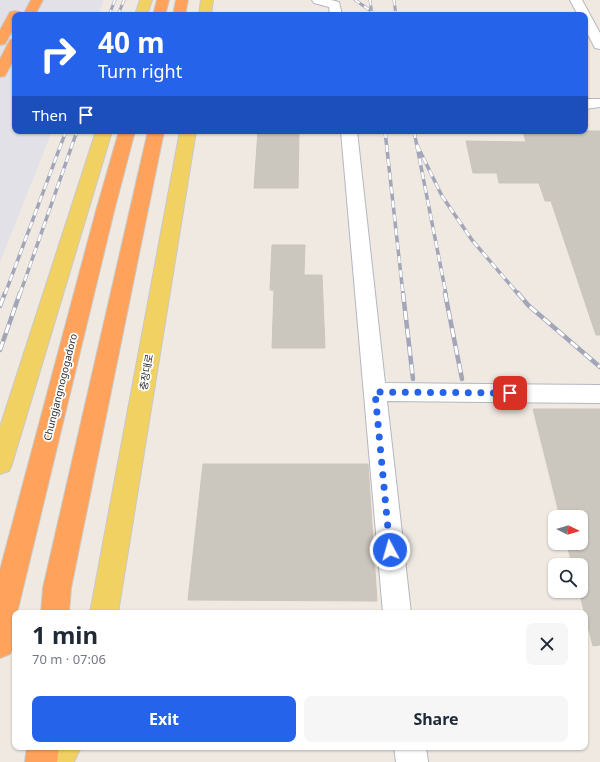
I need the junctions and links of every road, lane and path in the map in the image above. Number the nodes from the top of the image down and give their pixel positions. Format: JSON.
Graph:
{"nodes":[{"id":1,"x":24,"y":0,"type":"edge"},
{"id":2,"x":37,"y":0,"type":"edge"},
{"id":3,"x":146,"y":0,"type":"edge"},
{"id":4,"x":163,"y":0,"type":"edge"},
{"id":5,"x":182,"y":0,"type":"edge"},
{"id":6,"x":207,"y":0,"type":"edge"},
{"id":7,"x":318,"y":0,"type":"edge"},
{"id":8,"x":576,"y":0,"type":"edge"},
{"id":9,"x":17,"y":12,"type":"edge"},
{"id":10,"x":31,"y":12,"type":"edge"},
{"id":11,"x":142,"y":12,"type":"edge"},
{"id":12,"x":160,"y":12,"type":"edge"},
{"id":13,"x":180,"y":12,"type":"edge"},
{"id":14,"x":205,"y":12,"type":"edge"},
{"id":15,"x":336,"y":12,"type":"edge"},
{"id":16,"x":582,"y":12,"type":"edge"},
{"id":17,"x":12,"y":20,"type":"edge"},
{"id":18,"x":588,"y":23,"type":"edge"},
{"id":19,"x":0,"y":41,"type":"edge"},
{"id":20,"x":600,"y":45,"type":"edge"},
{"id":21,"x":12,"y":49,"type":"edge"},
{"id":22,"x":0,"y":73,"type":"edge"},
{"id":23,"x":588,"y":104,"type":"edge"},
{"id":24,"x":600,"y":104,"type":"edge"},
{"id":25,"x":103,"y":134,"type":"edge"},
{"id":26,"x":115,"y":134,"type":"edge"},
{"id":27,"x":126,"y":134,"type":"edge"},
{"id":28,"x":155,"y":134,"type":"edge"},
{"id":29,"x":165,"y":134,"type":"edge"},
{"id":30,"x":187,"y":134,"type":"edge"},
{"id":31,"x":349,"y":134,"type":"edge"},
{"id":32,"x":150,"y":163,"type":"junction"},
{"id":33,"x":105,"y":210,"type":"junction"},
{"id":34,"x":375,"y":392,"type":"junction"},
{"id":35,"x":600,"y":394,"type":"edge"},
{"id":36,"x":0,"y":464,"type":"edge"},
{"id":37,"x":55,"y":610,"type":"edge"},
{"id":38,"x":105,"y":610,"type":"edge"},
{"id":39,"x":397,"y":610,"type":"edge"},
{"id":40,"x":0,"y":644,"type":"edge"},
{"id":41,"x":43,"y":750,"type":"edge"},
{"id":42,"x":64,"y":750,"type":"edge"},
{"id":43,"x":410,"y":750,"type":"edge"},
{"id":44,"x":41,"y":762,"type":"edge"},
{"id":45,"x":58,"y":762,"type":"edge"},
{"id":46,"x":412,"y":762,"type":"edge"}],
"edges":[{"from":1,"to":9,"type":"highway"},
{"from":2,"to":10,"type":"highway"},
{"from":3,"to":11,"type":"main road"},
{"from":4,"to":12,"type":"highway"},
{"from":5,"to":13,"type":"highway"},
{"from":6,"to":14,"type":"main road"},
{"from":7,"to":15,"type":"street"},
{"from":8,"to":16,"type":"street"},
{"from":17,"to":19,"type":"highway"},
{"from":18,"to":20,"type":"street"},
{"from":21,"to":22,"type":"highway"},
{"from":23,"to":24,"type":"street"},
{"from":25,"to":36,"type":"main road"},
{"from":26,"to":33,"type":"highway"},
{"from":27,"to":33,"type":"highway","name":"Chungjangnogogadoro"},
{"from":28,"to":32,"type":"highway"},
{"from":29,"to":32,"type":"highway"},
{"from":30,"to":38,"type":"main road","name":"충장대로"},
{"from":31,"to":34,"type":"street"},
{"from":32,"to":37,"type":"highway"},
{"from":33,"to":40,"type":"highway","name":"Chungjangnogogadoro"},
{"from":34,"to":35,"type":"street"},
{"from":34,"to":39,"type":"street"},
{"from":41,"to":44,"type":"highway"},
{"from":42,"to":45,"type":"main road"},
{"from":43,"to":46,"type":"street"}]}
